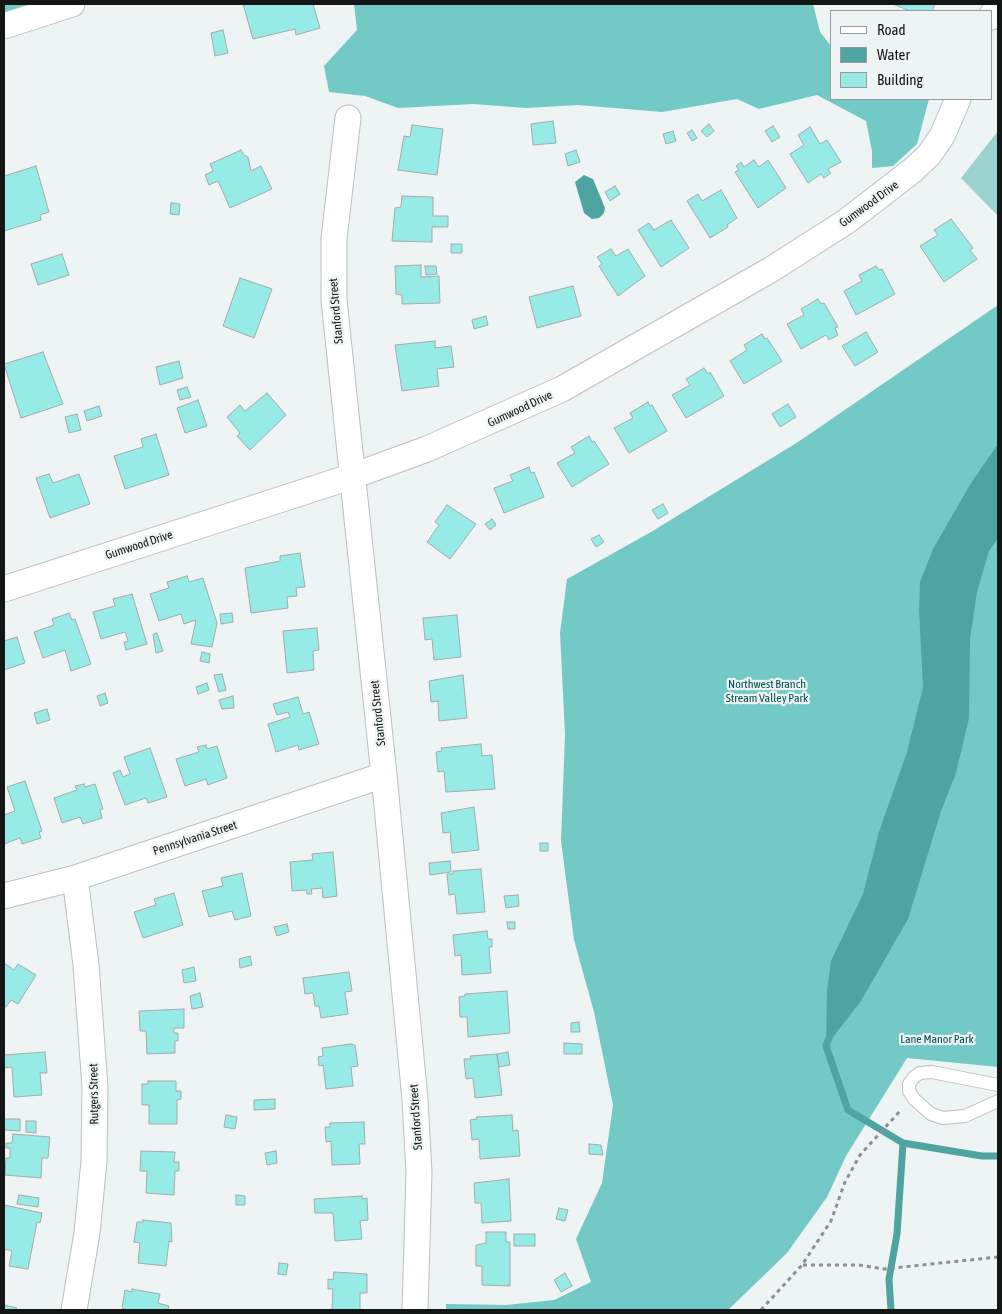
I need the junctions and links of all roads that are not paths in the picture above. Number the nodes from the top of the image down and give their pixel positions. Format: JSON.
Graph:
{"nodes":[{"id":1,"x":72,"y":4,"type":"edge"},
{"id":2,"x":4,"y":26,"type":"edge"},
{"id":3,"x":958,"y":100,"type":"edge"},
{"id":4,"x":348,"y":118,"type":"dead end"},
{"id":5,"x":353,"y":476,"type":"junction"},
{"id":6,"x":4,"y":587,"type":"edge"},
{"id":7,"x":384,"y":775,"type":"junction"},
{"id":8,"x":75,"y":878,"type":"junction"},
{"id":9,"x":4,"y":896,"type":"edge"},
{"id":10,"x":998,"y":1085,"type":"edge"},
{"id":11,"x":998,"y":1101,"type":"edge"},
{"id":12,"x":74,"y":1310,"type":"edge"},
{"id":13,"x":415,"y":1310,"type":"edge"}],
"edges":[{"from":1,"to":2,"type":"street"},
{"from":3,"to":5,"type":"street","name":"Gumwood Drive"},
{"from":4,"to":5,"type":"street","name":"Stanford Street"},
{"from":5,"to":6,"type":"street","name":"Gumwood Drive"},
{"from":5,"to":7,"type":"street","name":"Stanford Street"},
{"from":7,"to":8,"type":"street","name":"Pennsylvania Street"},
{"from":7,"to":13,"type":"street","name":"Stanford Street"},
{"from":8,"to":9,"type":"street","name":"Pennsylvania Street"},
{"from":8,"to":12,"type":"street","name":"Rutgers Street"},
{"from":10,"to":11,"type":"lane"}]}
